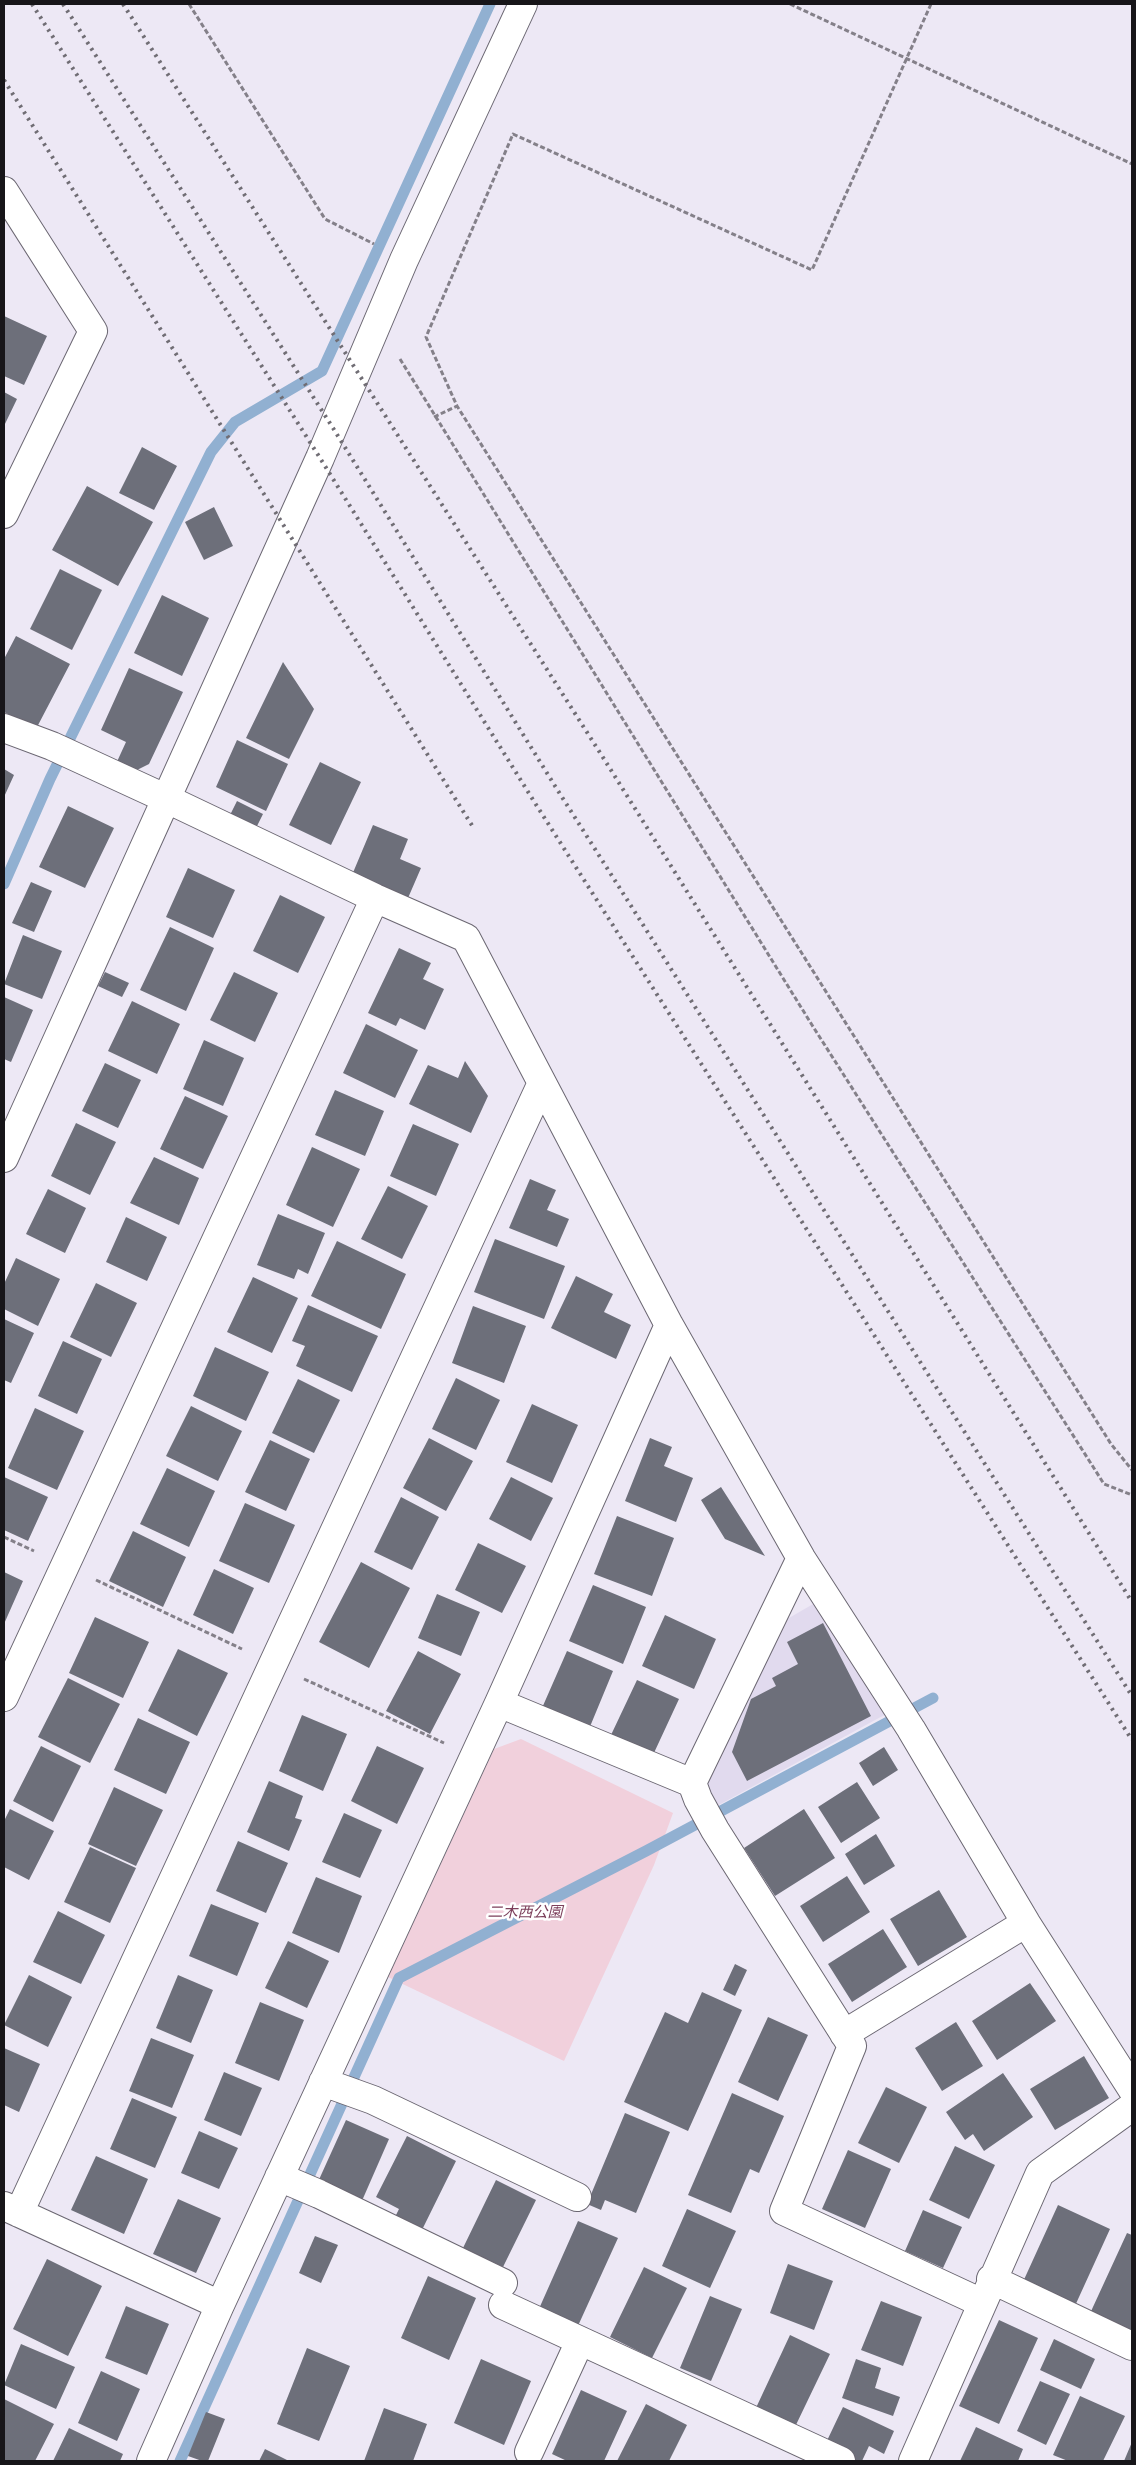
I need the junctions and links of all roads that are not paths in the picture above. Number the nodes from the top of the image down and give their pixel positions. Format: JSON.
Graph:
{"nodes":[{"id":1,"x":522,"y":4,"type":"edge"},
{"id":2,"x":4,"y":191,"type":"edge"},
{"id":3,"x":4,"y":514,"type":"edge"},
{"id":4,"x":4,"y":728,"type":"edge"},
{"id":5,"x":167,"y":798,"type":"junction"},
{"id":6,"x":375,"y":898,"type":"junction"},
{"id":7,"x":541,"y":1084,"type":"junction"},
{"id":8,"x":4,"y":1158,"type":"edge"},
{"id":9,"x":669,"y":1325,"type":"junction"},
{"id":10,"x":801,"y":1558,"type":"junction"},
{"id":11,"x":4,"y":1696,"type":"edge"},
{"id":12,"x":499,"y":1703,"type":"junction"},
{"id":13,"x":694,"y":1791,"type":"junction"},
{"id":14,"x":1026,"y":1923,"type":"junction"},
{"id":15,"x":844,"y":2034,"type":"junction"},
{"id":16,"x":331,"y":2084,"type":"junction"},
{"id":17,"x":1132,"y":2089,"type":"edge"},
{"id":18,"x":1132,"y":2107,"type":"edge"},
{"id":19,"x":286,"y":2180,"type":"junction"},
{"id":20,"x":577,"y":2197,"type":"dead end"},
{"id":21,"x":11,"y":2210,"type":"edge"},
{"id":22,"x":986,"y":2291,"type":"junction"},
{"id":23,"x":220,"y":2305,"type":"junction"},
{"id":24,"x":580,"y":2341,"type":"junction"},
{"id":25,"x":1132,"y":2346,"type":"edge"},
{"id":26,"x":529,"y":2452,"type":"dead end"},
{"id":27,"x":151,"y":2461,"type":"edge"},
{"id":28,"x":841,"y":2461,"type":"edge"},
{"id":29,"x":913,"y":2461,"type":"edge"}],
"edges":[{"from":1,"to":5,"type":"street"},
{"from":2,"to":3,"type":"street"},
{"from":4,"to":5,"type":"street"},
{"from":5,"to":6,"type":"street"},
{"from":5,"to":8,"type":"street"},
{"from":6,"to":7,"type":"street"},
{"from":6,"to":11,"type":"street"},
{"from":7,"to":9,"type":"street"},
{"from":7,"to":21,"type":"street"},
{"from":9,"to":10,"type":"street"},
{"from":9,"to":12,"type":"street"},
{"from":10,"to":13,"type":"street"},
{"from":10,"to":14,"type":"street"},
{"from":12,"to":13,"type":"street"},
{"from":12,"to":16,"type":"street"},
{"from":13,"to":15,"type":"street"},
{"from":14,"to":15,"type":"street"},
{"from":14,"to":17,"type":"street"},
{"from":15,"to":22,"type":"street"},
{"from":16,"to":19,"type":"street"},
{"from":16,"to":20,"type":"street"},
{"from":18,"to":22,"type":"street"},
{"from":19,"to":23,"type":"street"},
{"from":19,"to":24,"type":"street"},
{"from":21,"to":23,"type":"street"},
{"from":22,"to":25,"type":"street"},
{"from":22,"to":29,"type":"street"},
{"from":23,"to":27,"type":"street"},
{"from":24,"to":26,"type":"street"},
{"from":24,"to":28,"type":"street"}]}
